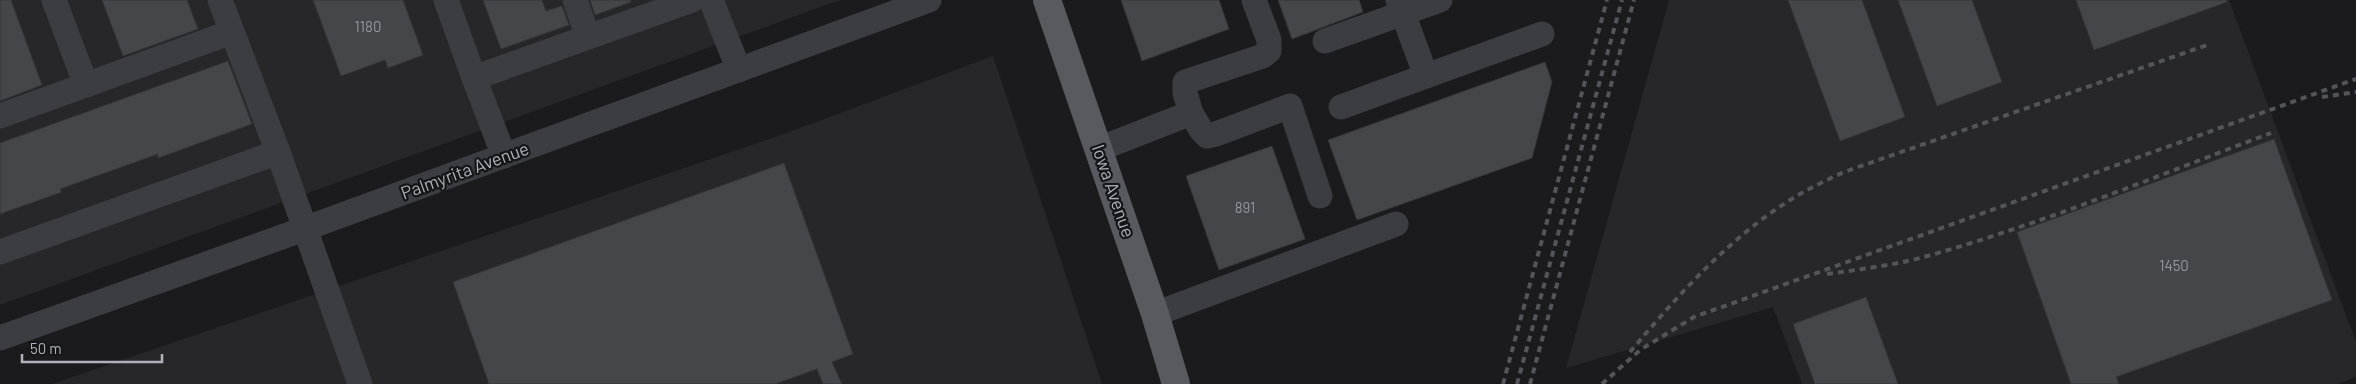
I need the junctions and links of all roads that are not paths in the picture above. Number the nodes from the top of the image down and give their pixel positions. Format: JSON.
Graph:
{"nodes":[{"id":1,"x":54,"y":0,"type":"edge"},
{"id":2,"x":220,"y":0,"type":"edge"},
{"id":3,"x":446,"y":0,"type":"edge"},
{"id":4,"x":575,"y":0,"type":"edge"},
{"id":5,"x":692,"y":0,"type":"edge"},
{"id":6,"x":711,"y":0,"type":"edge"},
{"id":7,"x":929,"y":0,"type":"edge"},
{"id":8,"x":1047,"y":0,"type":"edge"},
{"id":9,"x":1254,"y":0,"type":"edge"},
{"id":10,"x":1440,"y":0,"type":"edge"},
{"id":11,"x":1401,"y":6,"type":"edge"},
{"id":12,"x":232,"y":32,"type":"junction"},
{"id":13,"x":1542,"y":34,"type":"dead end"},
{"id":14,"x":588,"y":37,"type":"junction"},
{"id":15,"x":1325,"y":42,"type":"dead end"},
{"id":16,"x":739,"y":70,"type":"junction"},
{"id":17,"x":1426,"y":76,"type":"junction"},
{"id":18,"x":474,"y":78,"type":"junction"},
{"id":19,"x":86,"y":85,"type":"junction"},
{"id":20,"x":1341,"y":107,"type":"dead end"},
{"id":21,"x":1191,"y":113,"type":"junction"},
{"id":22,"x":0,"y":116,"type":"edge"},
{"id":23,"x":1099,"y":149,"type":"junction"},
{"id":24,"x":278,"y":152,"type":"junction"},
{"id":25,"x":504,"y":156,"type":"junction"},
{"id":26,"x":1320,"y":196,"type":"dead end"},
{"id":27,"x":1396,"y":224,"type":"dead end"},
{"id":28,"x":304,"y":230,"type":"junction"},
{"id":29,"x":0,"y":252,"type":"edge"},
{"id":30,"x":1156,"y":314,"type":"junction"},
{"id":31,"x":0,"y":338,"type":"edge"},
{"id":32,"x":360,"y":384,"type":"edge"},
{"id":33,"x":1176,"y":384,"type":"edge"}],
"edges":[{"from":1,"to":19,"type":"street"},
{"from":2,"to":12,"type":"street"},
{"from":3,"to":18,"type":"street"},
{"from":4,"to":14,"type":"street"},
{"from":5,"to":14,"type":"street"},
{"from":6,"to":16,"type":"street"},
{"from":7,"to":16,"type":"street","name":"Palmyrita Avenue"},
{"from":8,"to":23,"type":"main road","name":"Iowa Avenue"},
{"from":9,"to":21,"type":"street"},
{"from":10,"to":11,"type":"street"},
{"from":11,"to":15,"type":"street"},
{"from":11,"to":17,"type":"street"},
{"from":12,"to":19,"type":"street"},
{"from":12,"to":24,"type":"street"},
{"from":13,"to":17,"type":"street"},
{"from":14,"to":18,"type":"street"},
{"from":16,"to":25,"type":"street","name":"Palmyrita Avenue"},
{"from":17,"to":20,"type":"street"},
{"from":18,"to":25,"type":"street"},
{"from":19,"to":22,"type":"street"},
{"from":21,"to":23,"type":"street"},
{"from":21,"to":26,"type":"street"},
{"from":23,"to":30,"type":"main road","name":"Iowa Avenue"},
{"from":24,"to":28,"type":"street"},
{"from":24,"to":29,"type":"street"},
{"from":25,"to":28,"type":"street","name":"Palmyrita Avenue"},
{"from":27,"to":30,"type":"street"},
{"from":28,"to":31,"type":"street","name":"Palmyrita Avenue"},
{"from":28,"to":32,"type":"street"},
{"from":30,"to":33,"type":"main road","name":"Iowa Avenue"}]}
